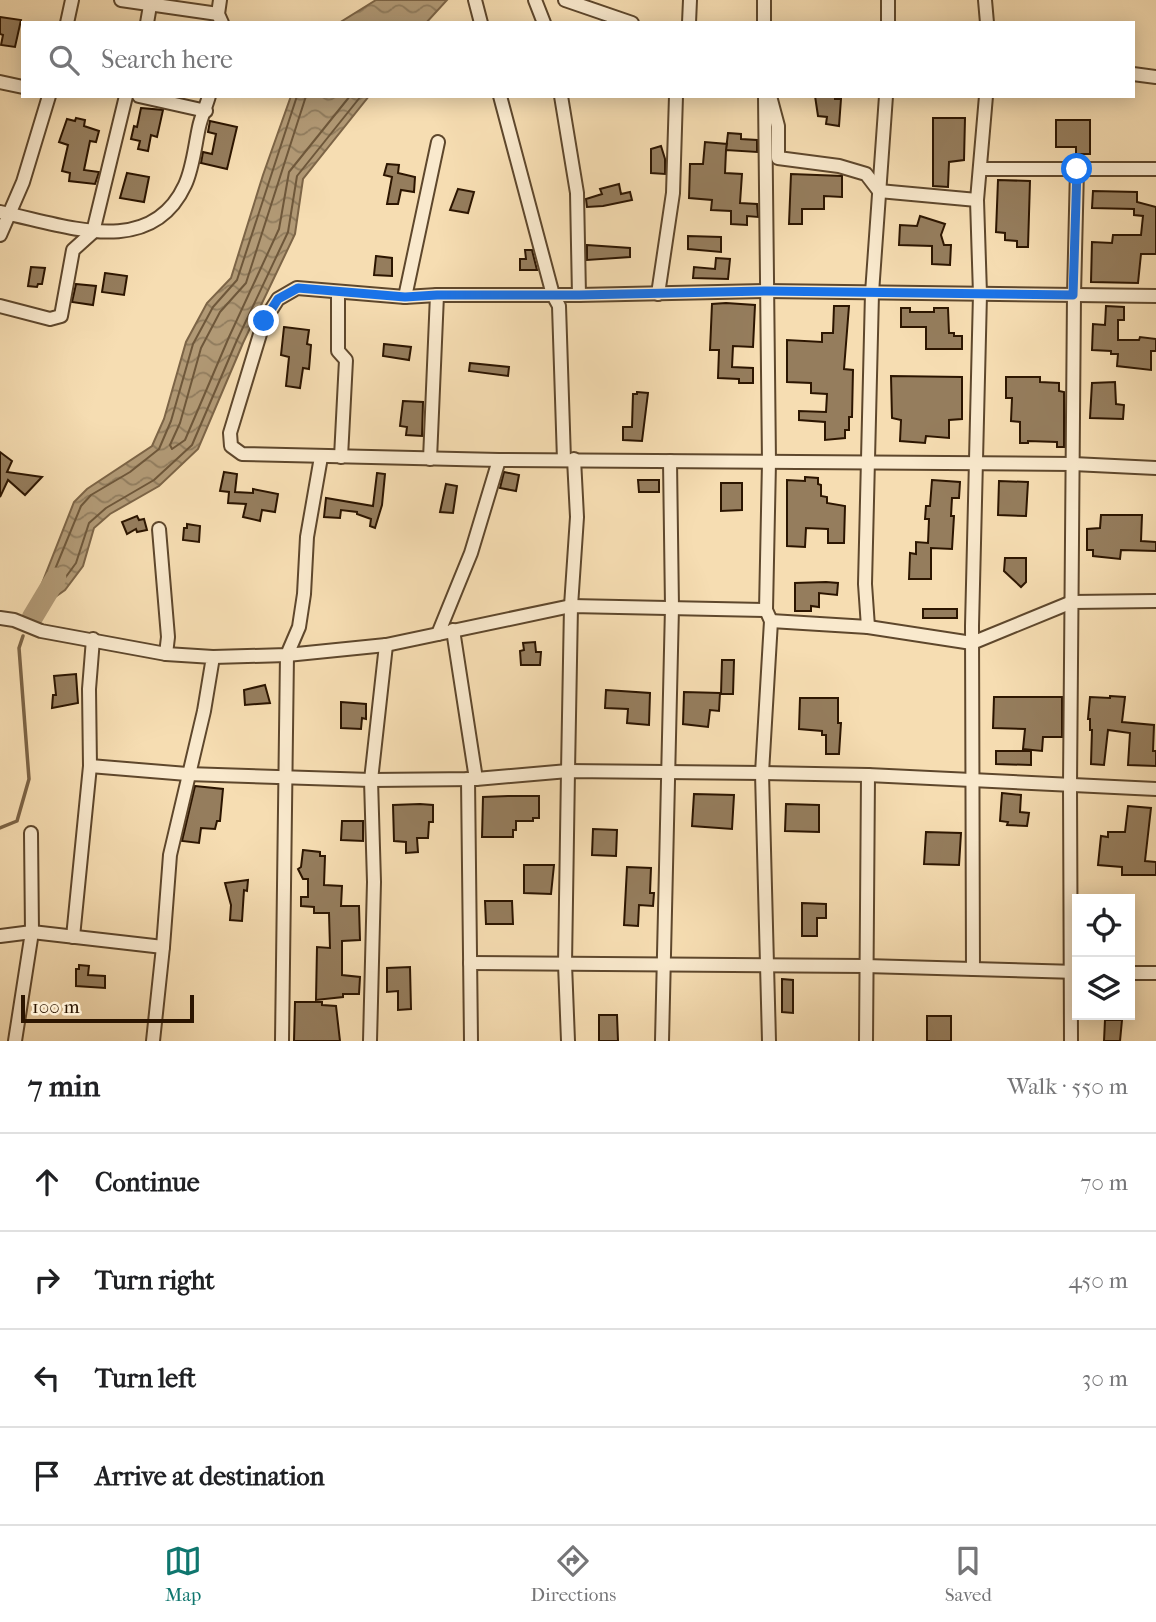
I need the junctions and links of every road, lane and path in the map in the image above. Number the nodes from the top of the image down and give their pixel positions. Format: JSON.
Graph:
{"nodes":[{"id":1,"x":72,"y":0,"type":"edge"},
{"id":2,"x":121,"y":0,"type":"edge"},
{"id":3,"x":220,"y":0,"type":"edge"},
{"id":4,"x":475,"y":0,"type":"edge"},
{"id":5,"x":535,"y":0,"type":"edge"},
{"id":6,"x":565,"y":0,"type":"edge"},
{"id":7,"x":690,"y":0,"type":"edge"},
{"id":8,"x":764,"y":0,"type":"edge"},
{"id":9,"x":888,"y":0,"type":"edge"},
{"id":10,"x":985,"y":0,"type":"edge"},
{"id":11,"x":151,"y":2,"type":"edge"},
{"id":12,"x":220,"y":18,"type":"edge"},
{"id":13,"x":67,"y":21,"type":"edge"},
{"id":14,"x":147,"y":21,"type":"edge"},
{"id":15,"x":480,"y":21,"type":"edge"},
{"id":16,"x":543,"y":21,"type":"edge"},
{"id":17,"x":626,"y":21,"type":"edge"},
{"id":18,"x":689,"y":21,"type":"edge"},
{"id":19,"x":764,"y":21,"type":"edge"},
{"id":20,"x":888,"y":21,"type":"edge"},
{"id":21,"x":987,"y":21,"type":"edge"},
{"id":22,"x":1135,"y":74,"type":"edge"},
{"id":23,"x":1156,"y":77,"type":"edge"},
{"id":24,"x":0,"y":82,"type":"edge"},
{"id":25,"x":21,"y":87,"type":"edge"},
{"id":26,"x":48,"y":98,"type":"edge"},
{"id":27,"x":126,"y":98,"type":"edge"},
{"id":28,"x":148,"y":98,"type":"edge"},
{"id":29,"x":209,"y":98,"type":"edge"},
{"id":30,"x":501,"y":98,"type":"edge"},
{"id":31,"x":561,"y":98,"type":"edge"},
{"id":32,"x":676,"y":98,"type":"edge"},
{"id":33,"x":765,"y":98,"type":"edge"},
{"id":34,"x":771,"y":98,"type":"edge"},
{"id":35,"x":886,"y":98,"type":"edge"},
{"id":36,"x":986,"y":98,"type":"edge"},
{"id":37,"x":206,"y":111,"type":"junction"},
{"id":38,"x":438,"y":142,"type":"dead end"},
{"id":39,"x":981,"y":169,"type":"junction"},
{"id":40,"x":1077,"y":169,"type":"junction"},
{"id":41,"x":1156,"y":169,"type":"edge"},
{"id":42,"x":879,"y":191,"type":"junction"},
{"id":43,"x":977,"y":200,"type":"junction"},
{"id":44,"x":4,"y":213,"type":"edge"},
{"id":45,"x":93,"y":232,"type":"junction"},
{"id":46,"x":0,"y":235,"type":"edge"},
{"id":47,"x":767,"y":291,"type":"junction"},
{"id":48,"x":338,"y":292,"type":"junction"},
{"id":49,"x":872,"y":293,"type":"junction"},
{"id":50,"x":658,"y":294,"type":"junction"},
{"id":51,"x":980,"y":294,"type":"junction"},
{"id":52,"x":437,"y":295,"type":"junction"},
{"id":53,"x":553,"y":295,"type":"junction"},
{"id":54,"x":579,"y":295,"type":"junction"},
{"id":55,"x":1073,"y":295,"type":"junction"},
{"id":56,"x":1156,"y":296,"type":"edge"},
{"id":57,"x":405,"y":297,"type":"junction"},
{"id":58,"x":0,"y":306,"type":"edge"},
{"id":59,"x":321,"y":457,"type":"junction"},
{"id":60,"x":341,"y":457,"type":"junction"},
{"id":61,"x":430,"y":459,"type":"junction"},
{"id":62,"x":570,"y":459,"type":"junction"},
{"id":63,"x":499,"y":460,"type":"junction"},
{"id":64,"x":670,"y":461,"type":"junction"},
{"id":65,"x":869,"y":461,"type":"junction"},
{"id":66,"x":769,"y":462,"type":"junction"},
{"id":67,"x":977,"y":463,"type":"junction"},
{"id":68,"x":1073,"y":464,"type":"junction"},
{"id":69,"x":1156,"y":468,"type":"edge"},
{"id":70,"x":159,"y":529,"type":"dead end"},
{"id":71,"x":1156,"y":601,"type":"edge"},
{"id":72,"x":1072,"y":602,"type":"junction"},
{"id":73,"x":571,"y":606,"type":"junction"},
{"id":74,"x":672,"y":607,"type":"junction"},
{"id":75,"x":769,"y":615,"type":"junction"},
{"id":76,"x":0,"y":618,"type":"edge"},
{"id":77,"x":868,"y":627,"type":"junction"},
{"id":78,"x":453,"y":630,"type":"junction"},
{"id":79,"x":438,"y":634,"type":"junction"},
{"id":80,"x":93,"y":639,"type":"junction"},
{"id":81,"x":972,"y":643,"type":"junction"},
{"id":82,"x":386,"y":645,"type":"junction"},
{"id":83,"x":166,"y":654,"type":"junction"},
{"id":84,"x":287,"y":655,"type":"junction"},
{"id":85,"x":213,"y":657,"type":"junction"},
{"id":86,"x":90,"y":766,"type":"junction"},
{"id":87,"x":568,"y":771,"type":"junction"},
{"id":88,"x":667,"y":773,"type":"junction"},
{"id":89,"x":762,"y":773,"type":"junction"},
{"id":90,"x":187,"y":774,"type":"junction"},
{"id":91,"x":868,"y":775,"type":"junction"},
{"id":92,"x":285,"y":776,"type":"junction"},
{"id":93,"x":472,"y":779,"type":"junction"},
{"id":94,"x":371,"y":780,"type":"junction"},
{"id":95,"x":972,"y":780,"type":"junction"},
{"id":96,"x":1070,"y":785,"type":"junction"},
{"id":97,"x":1156,"y":789,"type":"edge"},
{"id":98,"x":31,"y":833,"type":"dead end"},
{"id":99,"x":32,"y":932,"type":"junction"},
{"id":100,"x":0,"y":936,"type":"edge"},
{"id":101,"x":72,"y":937,"type":"junction"},
{"id":102,"x":163,"y":947,"type":"junction"},
{"id":103,"x":1074,"y":957,"type":"edge"},
{"id":104,"x":470,"y":962,"type":"junction"},
{"id":105,"x":565,"y":964,"type":"junction"},
{"id":106,"x":664,"y":965,"type":"junction"},
{"id":107,"x":768,"y":965,"type":"junction"},
{"id":108,"x":865,"y":966,"type":"junction"},
{"id":109,"x":973,"y":969,"type":"junction"},
{"id":110,"x":1072,"y":972,"type":"edge"},
{"id":111,"x":1135,"y":973,"type":"edge"},
{"id":112,"x":1156,"y":974,"type":"edge"},
{"id":113,"x":1072,"y":1018,"type":"edge"},
{"id":114,"x":15,"y":1041,"type":"edge"},
{"id":115,"x":153,"y":1041,"type":"edge"},
{"id":116,"x":282,"y":1041,"type":"edge"},
{"id":117,"x":370,"y":1041,"type":"edge"},
{"id":118,"x":471,"y":1041,"type":"edge"},
{"id":119,"x":568,"y":1041,"type":"edge"},
{"id":120,"x":662,"y":1041,"type":"edge"},
{"id":121,"x":769,"y":1041,"type":"edge"},
{"id":122,"x":866,"y":1041,"type":"edge"},
{"id":123,"x":1071,"y":1041,"type":"edge"}],
"edges":[{"from":1,"to":13,"type":"street"},
{"from":2,"to":11,"type":"street"},
{"from":3,"to":12,"type":"street"},
{"from":4,"to":15,"type":"street"},
{"from":5,"to":16,"type":"street"},
{"from":6,"to":17,"type":"street"},
{"from":7,"to":18,"type":"street"},
{"from":8,"to":19,"type":"street"},
{"from":9,"to":20,"type":"street"},
{"from":10,"to":21,"type":"street"},
{"from":11,"to":12,"type":"street"},
{"from":11,"to":14,"type":"street"},
{"from":22,"to":23,"type":"street"},
{"from":24,"to":25,"type":"street"},
{"from":26,"to":44,"type":"street"},
{"from":27,"to":45,"type":"street"},
{"from":28,"to":37,"type":"street"},
{"from":29,"to":37,"type":"street"},
{"from":30,"to":53,"type":"street"},
{"from":31,"to":54,"type":"street"},
{"from":32,"to":50,"type":"street"},
{"from":33,"to":47,"type":"street"},
{"from":34,"to":42,"type":"street"},
{"from":35,"to":42,"type":"street"},
{"from":36,"to":39,"type":"street"},
{"from":37,"to":45,"type":"street"},
{"from":38,"to":57,"type":"street"},
{"from":39,"to":40,"type":"street"},
{"from":39,"to":43,"type":"street"},
{"from":40,"to":41,"type":"street"},
{"from":40,"to":55,"type":"street"},
{"from":42,"to":43,"type":"street"},
{"from":42,"to":49,"type":"street"},
{"from":43,"to":51,"type":"street"},
{"from":44,"to":45,"type":"street"},
{"from":44,"to":46,"type":"street"},
{"from":45,"to":58,"type":"street"},
{"from":47,"to":49,"type":"street"},
{"from":47,"to":50,"type":"street"},
{"from":47,"to":66,"type":"street"},
{"from":48,"to":57,"type":"street"},
{"from":48,"to":59,"type":"street"},
{"from":48,"to":60,"type":"street"},
{"from":49,"to":51,"type":"street"},
{"from":49,"to":65,"type":"street"},
{"from":50,"to":54,"type":"street"},
{"from":51,"to":55,"type":"street"},
{"from":51,"to":67,"type":"street"},
{"from":52,"to":53,"type":"street"},
{"from":52,"to":57,"type":"street"},
{"from":52,"to":61,"type":"street"},
{"from":53,"to":54,"type":"street"},
{"from":53,"to":62,"type":"street"},
{"from":55,"to":56,"type":"street"},
{"from":55,"to":68,"type":"street"},
{"from":59,"to":60,"type":"street"},
{"from":59,"to":84,"type":"street"},
{"from":60,"to":61,"type":"street"},
{"from":61,"to":63,"type":"street"},
{"from":62,"to":63,"type":"street"},
{"from":62,"to":64,"type":"street"},
{"from":62,"to":73,"type":"street"},
{"from":63,"to":79,"type":"street"},
{"from":64,"to":66,"type":"street"},
{"from":64,"to":74,"type":"street"},
{"from":65,"to":66,"type":"street"},
{"from":65,"to":67,"type":"street"},
{"from":65,"to":77,"type":"street"},
{"from":66,"to":75,"type":"street"},
{"from":67,"to":68,"type":"street"},
{"from":67,"to":81,"type":"street"},
{"from":68,"to":69,"type":"street"},
{"from":68,"to":72,"type":"street"},
{"from":70,"to":83,"type":"street"},
{"from":71,"to":72,"type":"street"},
{"from":72,"to":81,"type":"street"},
{"from":72,"to":96,"type":"street"},
{"from":73,"to":74,"type":"street"},
{"from":73,"to":78,"type":"street"},
{"from":73,"to":87,"type":"street"},
{"from":74,"to":75,"type":"street"},
{"from":74,"to":88,"type":"street"},
{"from":75,"to":77,"type":"street"},
{"from":75,"to":89,"type":"street"},
{"from":76,"to":80,"type":"street"},
{"from":77,"to":81,"type":"street"},
{"from":78,"to":79,"type":"street"},
{"from":78,"to":93,"type":"street"},
{"from":79,"to":82,"type":"street"},
{"from":80,"to":83,"type":"street"},
{"from":80,"to":86,"type":"street"},
{"from":81,"to":95,"type":"street"},
{"from":82,"to":84,"type":"street"},
{"from":82,"to":94,"type":"street"},
{"from":83,"to":85,"type":"street"},
{"from":84,"to":85,"type":"street"},
{"from":84,"to":92,"type":"street"},
{"from":85,"to":90,"type":"street"},
{"from":86,"to":90,"type":"street"},
{"from":86,"to":101,"type":"street"},
{"from":87,"to":88,"type":"street"},
{"from":87,"to":93,"type":"street"},
{"from":87,"to":105,"type":"street"},
{"from":88,"to":89,"type":"street"},
{"from":88,"to":106,"type":"street"},
{"from":89,"to":91,"type":"street"},
{"from":89,"to":107,"type":"street"},
{"from":90,"to":92,"type":"street"},
{"from":90,"to":102,"type":"street"},
{"from":91,"to":95,"type":"street"},
{"from":91,"to":108,"type":"street"},
{"from":92,"to":94,"type":"street"},
{"from":92,"to":116,"type":"street"},
{"from":93,"to":94,"type":"street"},
{"from":93,"to":104,"type":"street"},
{"from":94,"to":117,"type":"street"},
{"from":95,"to":96,"type":"street"},
{"from":95,"to":109,"type":"street"},
{"from":96,"to":97,"type":"street"},
{"from":96,"to":103,"type":"street"},
{"from":98,"to":99,"type":"street"},
{"from":99,"to":100,"type":"street"},
{"from":99,"to":101,"type":"street"},
{"from":99,"to":114,"type":"street"},
{"from":101,"to":102,"type":"street"},
{"from":102,"to":115,"type":"street"},
{"from":104,"to":105,"type":"street"},
{"from":104,"to":118,"type":"street"},
{"from":105,"to":106,"type":"street"},
{"from":105,"to":119,"type":"street"},
{"from":106,"to":107,"type":"street"},
{"from":106,"to":120,"type":"street"},
{"from":107,"to":108,"type":"street"},
{"from":107,"to":121,"type":"street"},
{"from":108,"to":109,"type":"street"},
{"from":108,"to":122,"type":"street"},
{"from":109,"to":110,"type":"street"},
{"from":111,"to":112,"type":"street"},
{"from":113,"to":123,"type":"street"}]}
